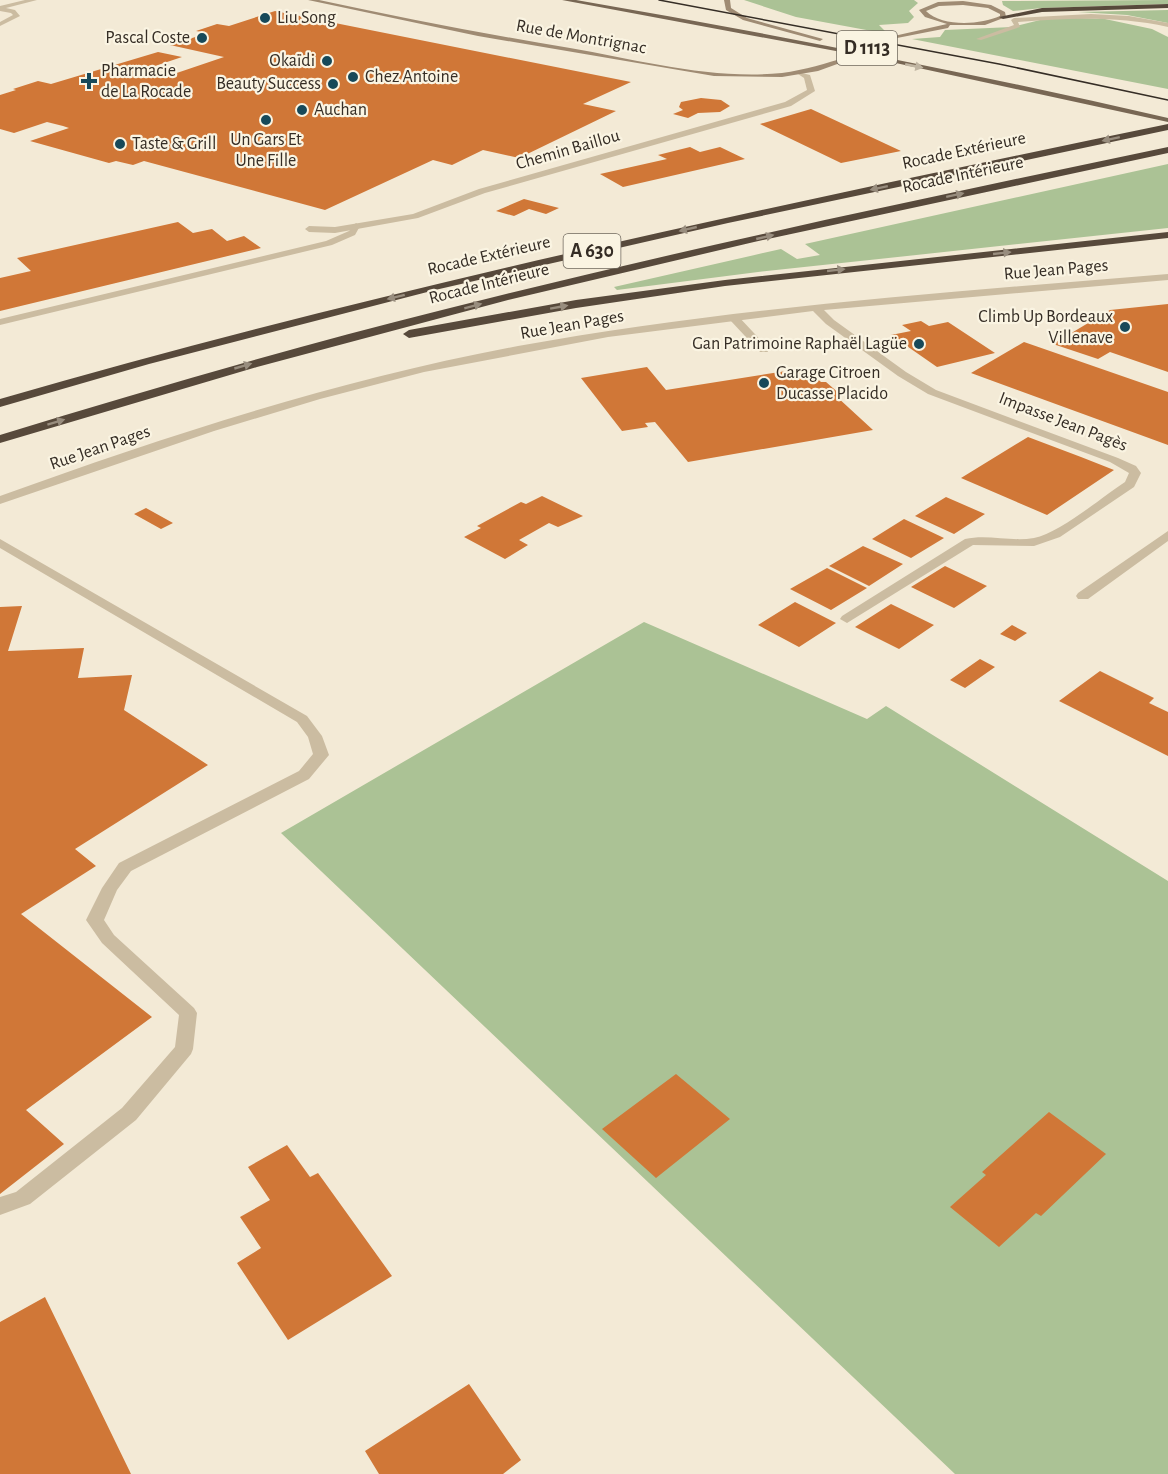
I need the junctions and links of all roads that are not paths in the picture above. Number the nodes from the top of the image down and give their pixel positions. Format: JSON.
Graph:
{"nodes":[{"id":1,"x":34,"y":0,"type":"edge"},
{"id":2,"x":311,"y":0,"type":"edge"},
{"id":3,"x":565,"y":0,"type":"edge"},
{"id":4,"x":601,"y":0,"type":"edge"},
{"id":5,"x":727,"y":0,"type":"edge"},
{"id":6,"x":964,"y":0,"type":"edge"},
{"id":7,"x":992,"y":0,"type":"edge"},
{"id":8,"x":926,"y":3,"type":"edge"},
{"id":9,"x":950,"y":3,"type":"junction"},
{"id":10,"x":1168,"y":6,"type":"edge"},
{"id":11,"x":0,"y":8,"type":"edge"},
{"id":12,"x":13,"y":9,"type":"junction"},
{"id":13,"x":1000,"y":15,"type":"junction"},
{"id":14,"x":920,"y":18,"type":"junction"},
{"id":15,"x":1014,"y":20,"type":"junction"},
{"id":16,"x":0,"y":24,"type":"edge"},
{"id":17,"x":968,"y":24,"type":"junction"},
{"id":18,"x":1168,"y":25,"type":"edge"},
{"id":19,"x":820,"y":39,"type":"junction"},
{"id":20,"x":979,"y":39,"type":"dead end"},
{"id":21,"x":848,"y":59,"type":"tunnel mouth"},
{"id":22,"x":800,"y":73,"type":"junction"},
{"id":23,"x":1168,"y":112,"type":"edge"},
{"id":24,"x":1168,"y":120,"type":"edge"},
{"id":25,"x":1168,"y":127,"type":"edge"},
{"id":26,"x":1168,"y":150,"type":"edge"},
{"id":27,"x":357,"y":226,"type":"junction"},
{"id":28,"x":309,"y":229,"type":"dead end"},
{"id":29,"x":1168,"y":235,"type":"edge"},
{"id":30,"x":1168,"y":277,"type":"edge"},
{"id":31,"x":816,"y":308,"type":"junction"},
{"id":32,"x":734,"y":318,"type":"junction"},
{"id":33,"x":0,"y":322,"type":"edge"},
{"id":34,"x":764,"y":350,"type":"dead end"},
{"id":35,"x":274,"y":358,"type":"junction"},
{"id":36,"x":0,"y":402,"type":"edge"},
{"id":37,"x":0,"y":439,"type":"edge"},
{"id":38,"x":0,"y":500,"type":"edge"},
{"id":39,"x":1168,"y":535,"type":"edge"},
{"id":40,"x":0,"y":543,"type":"edge"},
{"id":41,"x":1083,"y":596,"type":"dead end"},
{"id":42,"x":847,"y":619,"type":"dead end"},
{"id":43,"x":0,"y":1206,"type":"edge"}],
"edges":[{"from":1,"to":12,"type":"street"},
{"from":2,"to":22,"type":"main road","name":"Rue de Montrignac"},
{"from":3,"to":24,"type":"main road","number":"D 1113","one_way":true},
{"from":4,"to":19,"type":"main road","number":"D 1113"},
{"from":5,"to":19,"type":"main road"},
{"from":6,"to":9,"type":"main road"},
{"from":7,"to":13,"type":"main road"},
{"from":8,"to":9,"type":"main road"},
{"from":8,"to":14,"type":"main road"},
{"from":9,"to":13,"type":"main road"},
{"from":10,"to":13,"type":"highway"},
{"from":11,"to":12,"type":"street"},
{"from":12,"to":16,"type":"street"},
{"from":13,"to":15,"type":"street"},
{"from":13,"to":17,"type":"main road"},
{"from":14,"to":17,"type":"main road"},
{"from":14,"to":17,"type":"main road"},
{"from":15,"to":18,"type":"street"},
{"from":15,"to":20,"type":"street"},
{"from":19,"to":23,"type":"main road","number":"D 1113"},
{"from":21,"to":22,"type":"main road","name":"Rue de Montrignac"},
{"from":22,"to":27,"type":"street","name":"Chemin Baillou"},
{"from":25,"to":36,"type":"highway","name":"Rocade Extérieure","number":"A 630","one_way":true},
{"from":35,"to":26,"type":"highway","name":"Rocade Intérieure","number":"A 630","one_way":true},
{"from":27,"to":28,"type":"street","name":"Chemin Baillou"},
{"from":27,"to":33,"type":"street"},
{"from":35,"to":29,"type":"highway","one_way":true},
{"from":30,"to":31,"type":"street","name":"Rue Jean Pages"},
{"from":31,"to":32,"type":"street","name":"Rue Jean Pages"},
{"from":31,"to":42,"type":"street","name":"Impasse Jean Pagès"},
{"from":32,"to":34,"type":"street"},
{"from":32,"to":38,"type":"street","name":"Rue Jean Pages"},
{"from":37,"to":35,"type":"highway","name":"Rocade Intérieure","number":"A 630","one_way":true},
{"from":39,"to":41,"type":"street"},
{"from":40,"to":43,"type":"street"}]}
